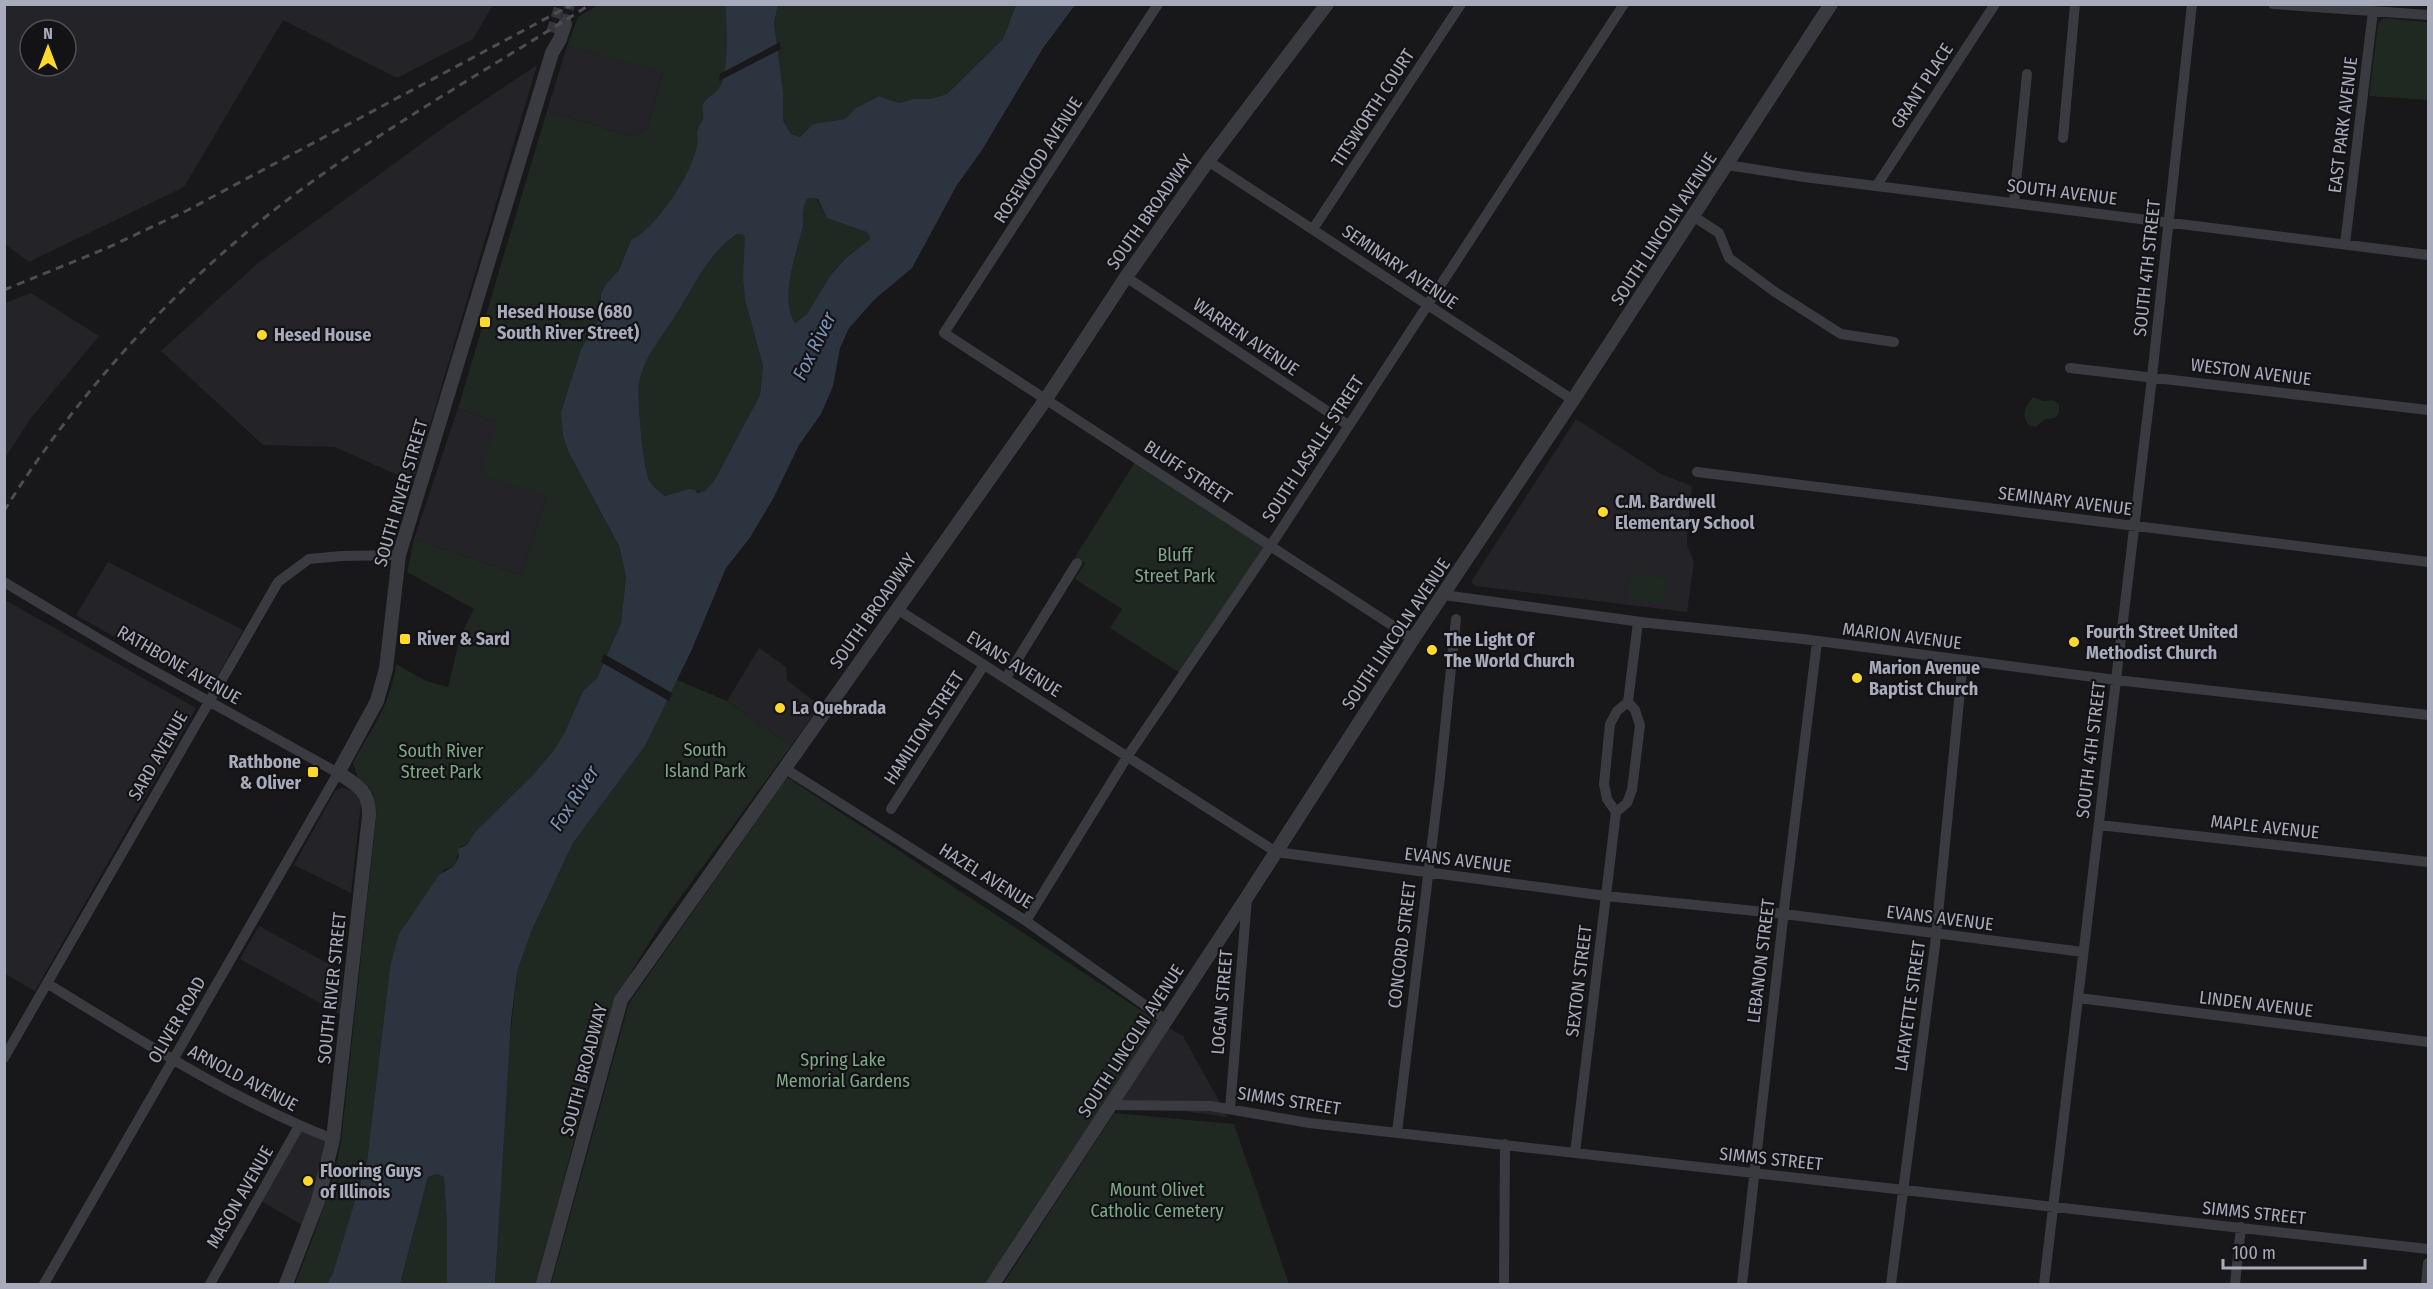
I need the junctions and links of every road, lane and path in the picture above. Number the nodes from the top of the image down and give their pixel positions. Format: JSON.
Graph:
{"nodes":[{"id":1,"x":1158,"y":4,"type":"edge"},
{"id":2,"x":1327,"y":4,"type":"edge"},
{"id":3,"x":1461,"y":4,"type":"edge"},
{"id":4,"x":1624,"y":4,"type":"edge"},
{"id":5,"x":1831,"y":4,"type":"edge"},
{"id":6,"x":1995,"y":4,"type":"edge"},
{"id":7,"x":2075,"y":4,"type":"edge"},
{"id":8,"x":2192,"y":4,"type":"edge"},
{"id":9,"x":2273,"y":4,"type":"edge"},
{"id":10,"x":2373,"y":11,"type":"junction"},
{"id":11,"x":2428,"y":15,"type":"edge"},
{"id":12,"x":565,"y":24,"type":"tunnel mouth"},
{"id":13,"x":551,"y":32,"type":"tunnel mouth"},
{"id":14,"x":552,"y":53,"type":"junction"},
{"id":15,"x":2027,"y":74,"type":"dead end"},
{"id":16,"x":2063,"y":138,"type":"dead end"},
{"id":17,"x":1208,"y":160,"type":"junction"},
{"id":18,"x":1727,"y":165,"type":"junction"},
{"id":19,"x":1877,"y":185,"type":"junction"},
{"id":20,"x":2014,"y":203,"type":"junction"},
{"id":21,"x":1693,"y":216,"type":"junction"},
{"id":22,"x":2168,"y":221,"type":"junction"},
{"id":23,"x":1314,"y":229,"type":"junction"},
{"id":24,"x":2345,"y":244,"type":"junction"},
{"id":25,"x":2428,"y":255,"type":"edge"},
{"id":26,"x":1126,"y":277,"type":"junction"},
{"id":27,"x":1427,"y":305,"type":"junction"},
{"id":28,"x":944,"y":333,"type":"joint"},
{"id":29,"x":1894,"y":342,"type":"dead end"},
{"id":30,"x":2070,"y":368,"type":"dead end"},
{"id":31,"x":2152,"y":377,"type":"junction"},
{"id":32,"x":1046,"y":399,"type":"junction"},
{"id":33,"x":1574,"y":400,"type":"junction"},
{"id":34,"x":2428,"y":410,"type":"edge"},
{"id":35,"x":1348,"y":425,"type":"junction"},
{"id":36,"x":1697,"y":472,"type":"dead end"},
{"id":37,"x":2135,"y":526,"type":"junction"},
{"id":38,"x":1271,"y":545,"type":"junction"},
{"id":39,"x":399,"y":555,"type":"junction"},
{"id":40,"x":2428,"y":562,"type":"edge"},
{"id":41,"x":1077,"y":563,"type":"dead end"},
{"id":42,"x":4,"y":582,"type":"edge"},
{"id":43,"x":1444,"y":595,"type":"junction"},
{"id":44,"x":897,"y":609,"type":"junction"},
{"id":45,"x":1456,"y":620,"type":"dead end"},
{"id":46,"x":1638,"y":622,"type":"junction"},
{"id":47,"x":1413,"y":639,"type":"junction"},
{"id":48,"x":1817,"y":642,"type":"junction"},
{"id":49,"x":1964,"y":660,"type":"junction"},
{"id":50,"x":984,"y":665,"type":"junction"},
{"id":51,"x":1006,"y":678,"type":"junction"},
{"id":52,"x":2116,"y":680,"type":"junction"},
{"id":53,"x":208,"y":702,"type":"junction"},
{"id":54,"x":1628,"y":702,"type":"junction"},
{"id":55,"x":2428,"y":715,"type":"edge"},
{"id":56,"x":1127,"y":757,"type":"junction"},
{"id":57,"x":784,"y":768,"type":"junction"},
{"id":58,"x":339,"y":773,"type":"junction"},
{"id":59,"x":891,"y":809,"type":"dead end"},
{"id":60,"x":1616,"y":812,"type":"junction"},
{"id":61,"x":2099,"y":825,"type":"junction"},
{"id":62,"x":1276,"y":852,"type":"junction"},
{"id":63,"x":2428,"y":862,"type":"edge"},
{"id":64,"x":1428,"y":873,"type":"junction"},
{"id":65,"x":1606,"y":896,"type":"junction"},
{"id":66,"x":1247,"y":897,"type":"junction"},
{"id":67,"x":1784,"y":914,"type":"junction"},
{"id":68,"x":1029,"y":917,"type":"junction"},
{"id":69,"x":1936,"y":933,"type":"junction"},
{"id":70,"x":2083,"y":952,"type":"junction"},
{"id":71,"x":48,"y":984,"type":"junction"},
{"id":72,"x":2079,"y":998,"type":"junction"},
{"id":73,"x":1166,"y":1020,"type":"junction"},
{"id":74,"x":2428,"y":1042,"type":"edge"},
{"id":75,"x":4,"y":1058,"type":"edge"},
{"id":76,"x":173,"y":1060,"type":"junction"},
{"id":77,"x":1109,"y":1105,"type":"junction"},
{"id":78,"x":1230,"y":1109,"type":"junction"},
{"id":79,"x":299,"y":1126,"type":"junction"},
{"id":80,"x":1397,"y":1132,"type":"junction"},
{"id":81,"x":333,"y":1139,"type":"junction"},
{"id":82,"x":1505,"y":1144,"type":"junction"},
{"id":83,"x":1575,"y":1153,"type":"junction"},
{"id":84,"x":1753,"y":1173,"type":"junction"},
{"id":85,"x":1902,"y":1189,"type":"junction"},
{"id":86,"x":2053,"y":1206,"type":"junction"},
{"id":87,"x":2241,"y":1227,"type":"junction"},
{"id":88,"x":2428,"y":1249,"type":"edge"},
{"id":89,"x":2428,"y":1263,"type":"edge"},
{"id":90,"x":44,"y":1284,"type":"edge"},
{"id":91,"x":210,"y":1284,"type":"edge"},
{"id":92,"x":286,"y":1284,"type":"edge"},
{"id":93,"x":543,"y":1284,"type":"edge"},
{"id":94,"x":993,"y":1284,"type":"edge"},
{"id":95,"x":1504,"y":1284,"type":"edge"},
{"id":96,"x":1742,"y":1284,"type":"edge"},
{"id":97,"x":1891,"y":1284,"type":"edge"},
{"id":98,"x":2044,"y":1284,"type":"edge"},
{"id":99,"x":2235,"y":1284,"type":"edge"},
{"id":100,"x":2426,"y":1284,"type":"edge"}],
"edges":[{"from":1,"to":28,"type":"street","name":"ROSEWOOD AVENUE"},
{"from":2,"to":17,"type":"street","name":"SOUTH BROADWAY"},
{"from":3,"to":23,"type":"street","name":"TITSWORTH COURT"},
{"from":4,"to":27,"type":"street","name":"SOUTH LASALLE STREET"},
{"from":5,"to":18,"type":"street","name":"SOUTH LINCOLN AVENUE"},
{"from":6,"to":19,"type":"street","name":"GRANT PLACE"},
{"from":7,"to":16,"type":"street"},
{"from":8,"to":22,"type":"street","name":"SOUTH 4TH STREET"},
{"from":9,"to":10,"type":"street"},
{"from":10,"to":11,"type":"street"},
{"from":10,"to":24,"type":"street","name":"EAST PARK AVENUE"},
{"from":12,"to":14,"type":"street","name":"SOUTH RIVER STREET"},
{"from":13,"to":14,"type":"street","name":"SOUTH RIVER STREET"},
{"from":14,"to":39,"type":"street","name":"SOUTH RIVER STREET"},
{"from":15,"to":20,"type":"street"},
{"from":17,"to":23,"type":"street","name":"SEMINARY AVENUE"},
{"from":17,"to":26,"type":"street","name":"SOUTH BROADWAY"},
{"from":18,"to":19,"type":"street","name":"SOUTH AVENUE"},
{"from":18,"to":21,"type":"street","name":"SOUTH LINCOLN AVENUE"},
{"from":19,"to":20,"type":"street","name":"SOUTH AVENUE"},
{"from":20,"to":22,"type":"street","name":"SOUTH AVENUE"},
{"from":21,"to":29,"type":"street"},
{"from":21,"to":33,"type":"street","name":"SOUTH LINCOLN AVENUE"},
{"from":22,"to":24,"type":"street","name":"SOUTH AVENUE"},
{"from":22,"to":31,"type":"street","name":"SOUTH 4TH STREET"},
{"from":23,"to":27,"type":"street","name":"SEMINARY AVENUE"},
{"from":24,"to":25,"type":"street","name":"SOUTH AVENUE"},
{"from":26,"to":32,"type":"street","name":"SOUTH BROADWAY"},
{"from":26,"to":35,"type":"street","name":"WARREN AVENUE"},
{"from":27,"to":33,"type":"street","name":"SEMINARY AVENUE"},
{"from":27,"to":35,"type":"street","name":"SOUTH LASALLE STREET"},
{"from":28,"to":32,"type":"street","name":"BLUFF STREET"},
{"from":30,"to":31,"type":"street","name":"WESTON AVENUE"},
{"from":31,"to":34,"type":"street","name":"WESTON AVENUE"},
{"from":31,"to":37,"type":"street","name":"SOUTH 4TH STREET"},
{"from":32,"to":38,"type":"street","name":"BLUFF STREET"},
{"from":32,"to":44,"type":"street","name":"SOUTH BROADWAY"},
{"from":33,"to":43,"type":"street","name":"SOUTH LINCOLN AVENUE"},
{"from":35,"to":38,"type":"street","name":"SOUTH LASALLE STREET"},
{"from":36,"to":37,"type":"street","name":"SEMINARY AVENUE"},
{"from":37,"to":40,"type":"street","name":"SEMINARY AVENUE"},
{"from":37,"to":52,"type":"street","name":"SOUTH 4TH STREET"},
{"from":38,"to":47,"type":"street","name":"BLUFF STREET"},
{"from":38,"to":56,"type":"street","name":"SOUTH LASALLE STREET"},
{"from":39,"to":53,"type":"street","name":"SARD AVENUE"},
{"from":39,"to":58,"type":"street","name":"SOUTH RIVER STREET"},
{"from":41,"to":51,"type":"street"},
{"from":42,"to":53,"type":"street","name":"RATHBONE AVENUE"},
{"from":43,"to":46,"type":"street","name":"MARION AVENUE"},
{"from":43,"to":47,"type":"street","name":"SOUTH LINCOLN AVENUE"},
{"from":44,"to":50,"type":"street","name":"EVANS AVENUE"},
{"from":44,"to":57,"type":"street","name":"SOUTH BROADWAY"},
{"from":45,"to":64,"type":"street","name":"CONCORD STREET"},
{"from":46,"to":48,"type":"street","name":"MARION AVENUE"},
{"from":46,"to":54,"type":"street"},
{"from":47,"to":62,"type":"street","name":"SOUTH LINCOLN AVENUE"},
{"from":48,"to":49,"type":"street","name":"MARION AVENUE"},
{"from":48,"to":67,"type":"street","name":"LEBANON STREET"},
{"from":49,"to":52,"type":"street","name":"MARION AVENUE"},
{"from":49,"to":69,"type":"street","name":"LAFAYETTE STREET"},
{"from":50,"to":51,"type":"street","name":"EVANS AVENUE"},
{"from":50,"to":59,"type":"street","name":"HAMILTON STREET"},
{"from":51,"to":56,"type":"street","name":"EVANS AVENUE"},
{"from":52,"to":55,"type":"street","name":"MARION AVENUE"},
{"from":52,"to":61,"type":"street","name":"SOUTH 4TH STREET"},
{"from":53,"to":58,"type":"street","name":"RATHBONE AVENUE"},
{"from":53,"to":71,"type":"street","name":"SARD AVENUE"},
{"from":54,"to":60,"type":"street","name":"SEXTON STREET"},
{"from":54,"to":60,"type":"street"},
{"from":56,"to":62,"type":"street","name":"EVANS AVENUE"},
{"from":56,"to":68,"type":"street","name":"SOUTH LASALLE STREET"},
{"from":57,"to":68,"type":"street","name":"HAZEL AVENUE"},
{"from":57,"to":93,"type":"street","name":"SOUTH BROADWAY"},
{"from":58,"to":76,"type":"street","name":"OLIVER ROAD"},
{"from":58,"to":81,"type":"street","name":"SOUTH RIVER STREET"},
{"from":60,"to":65,"type":"street","name":"SEXTON STREET"},
{"from":61,"to":63,"type":"street","name":"MAPLE AVENUE"},
{"from":61,"to":70,"type":"street","name":"SOUTH 4TH STREET"},
{"from":62,"to":64,"type":"street","name":"EVANS AVENUE"},
{"from":62,"to":66,"type":"street","name":"SOUTH LINCOLN AVENUE"},
{"from":64,"to":65,"type":"street","name":"EVANS AVENUE"},
{"from":64,"to":80,"type":"street","name":"CONCORD STREET"},
{"from":65,"to":67,"type":"street","name":"EVANS AVENUE"},
{"from":65,"to":83,"type":"street","name":"SEXTON STREET"},
{"from":66,"to":73,"type":"street","name":"SOUTH LINCOLN AVENUE"},
{"from":66,"to":78,"type":"street","name":"LOGAN STREET"},
{"from":67,"to":69,"type":"street","name":"EVANS AVENUE"},
{"from":67,"to":84,"type":"street","name":"LEBANON STREET"},
{"from":68,"to":73,"type":"street","name":"HAZEL AVENUE"},
{"from":69,"to":70,"type":"street","name":"EVANS AVENUE"},
{"from":69,"to":85,"type":"street","name":"LAFAYETTE STREET"},
{"from":70,"to":72,"type":"street","name":"SOUTH 4TH STREET"},
{"from":71,"to":75,"type":"street","name":"SARD AVENUE"},
{"from":71,"to":76,"type":"street","name":"ARNOLD AVENUE"},
{"from":72,"to":74,"type":"street","name":"LINDEN AVENUE"},
{"from":72,"to":86,"type":"street","name":"SOUTH 4TH STREET"},
{"from":73,"to":77,"type":"street","name":"SOUTH LINCOLN AVENUE"},
{"from":76,"to":79,"type":"street","name":"ARNOLD AVENUE"},
{"from":76,"to":90,"type":"street","name":"OLIVER ROAD"},
{"from":77,"to":78,"type":"street","name":"SIMMS STREET"},
{"from":77,"to":94,"type":"street","name":"SOUTH LINCOLN AVENUE"},
{"from":78,"to":80,"type":"street","name":"SIMMS STREET"},
{"from":79,"to":81,"type":"street","name":"ARNOLD AVENUE"},
{"from":79,"to":91,"type":"street","name":"MASON AVENUE"},
{"from":80,"to":82,"type":"street","name":"SIMMS STREET"},
{"from":81,"to":92,"type":"street","name":"SOUTH RIVER STREET"},
{"from":82,"to":83,"type":"street","name":"SIMMS STREET"},
{"from":82,"to":95,"type":"street"},
{"from":83,"to":84,"type":"street","name":"SIMMS STREET"},
{"from":84,"to":85,"type":"street","name":"SIMMS STREET"},
{"from":84,"to":96,"type":"street","name":"LEBANON STREET"},
{"from":85,"to":86,"type":"street","name":"SIMMS STREET"},
{"from":85,"to":97,"type":"street","name":"LAFAYETTE STREET"},
{"from":86,"to":87,"type":"street","name":"SIMMS STREET"},
{"from":86,"to":98,"type":"street","name":"SOUTH 4TH STREET"},
{"from":87,"to":88,"type":"street","name":"SIMMS STREET"},
{"from":87,"to":99,"type":"street"},
{"from":89,"to":100,"type":"street"}]}
